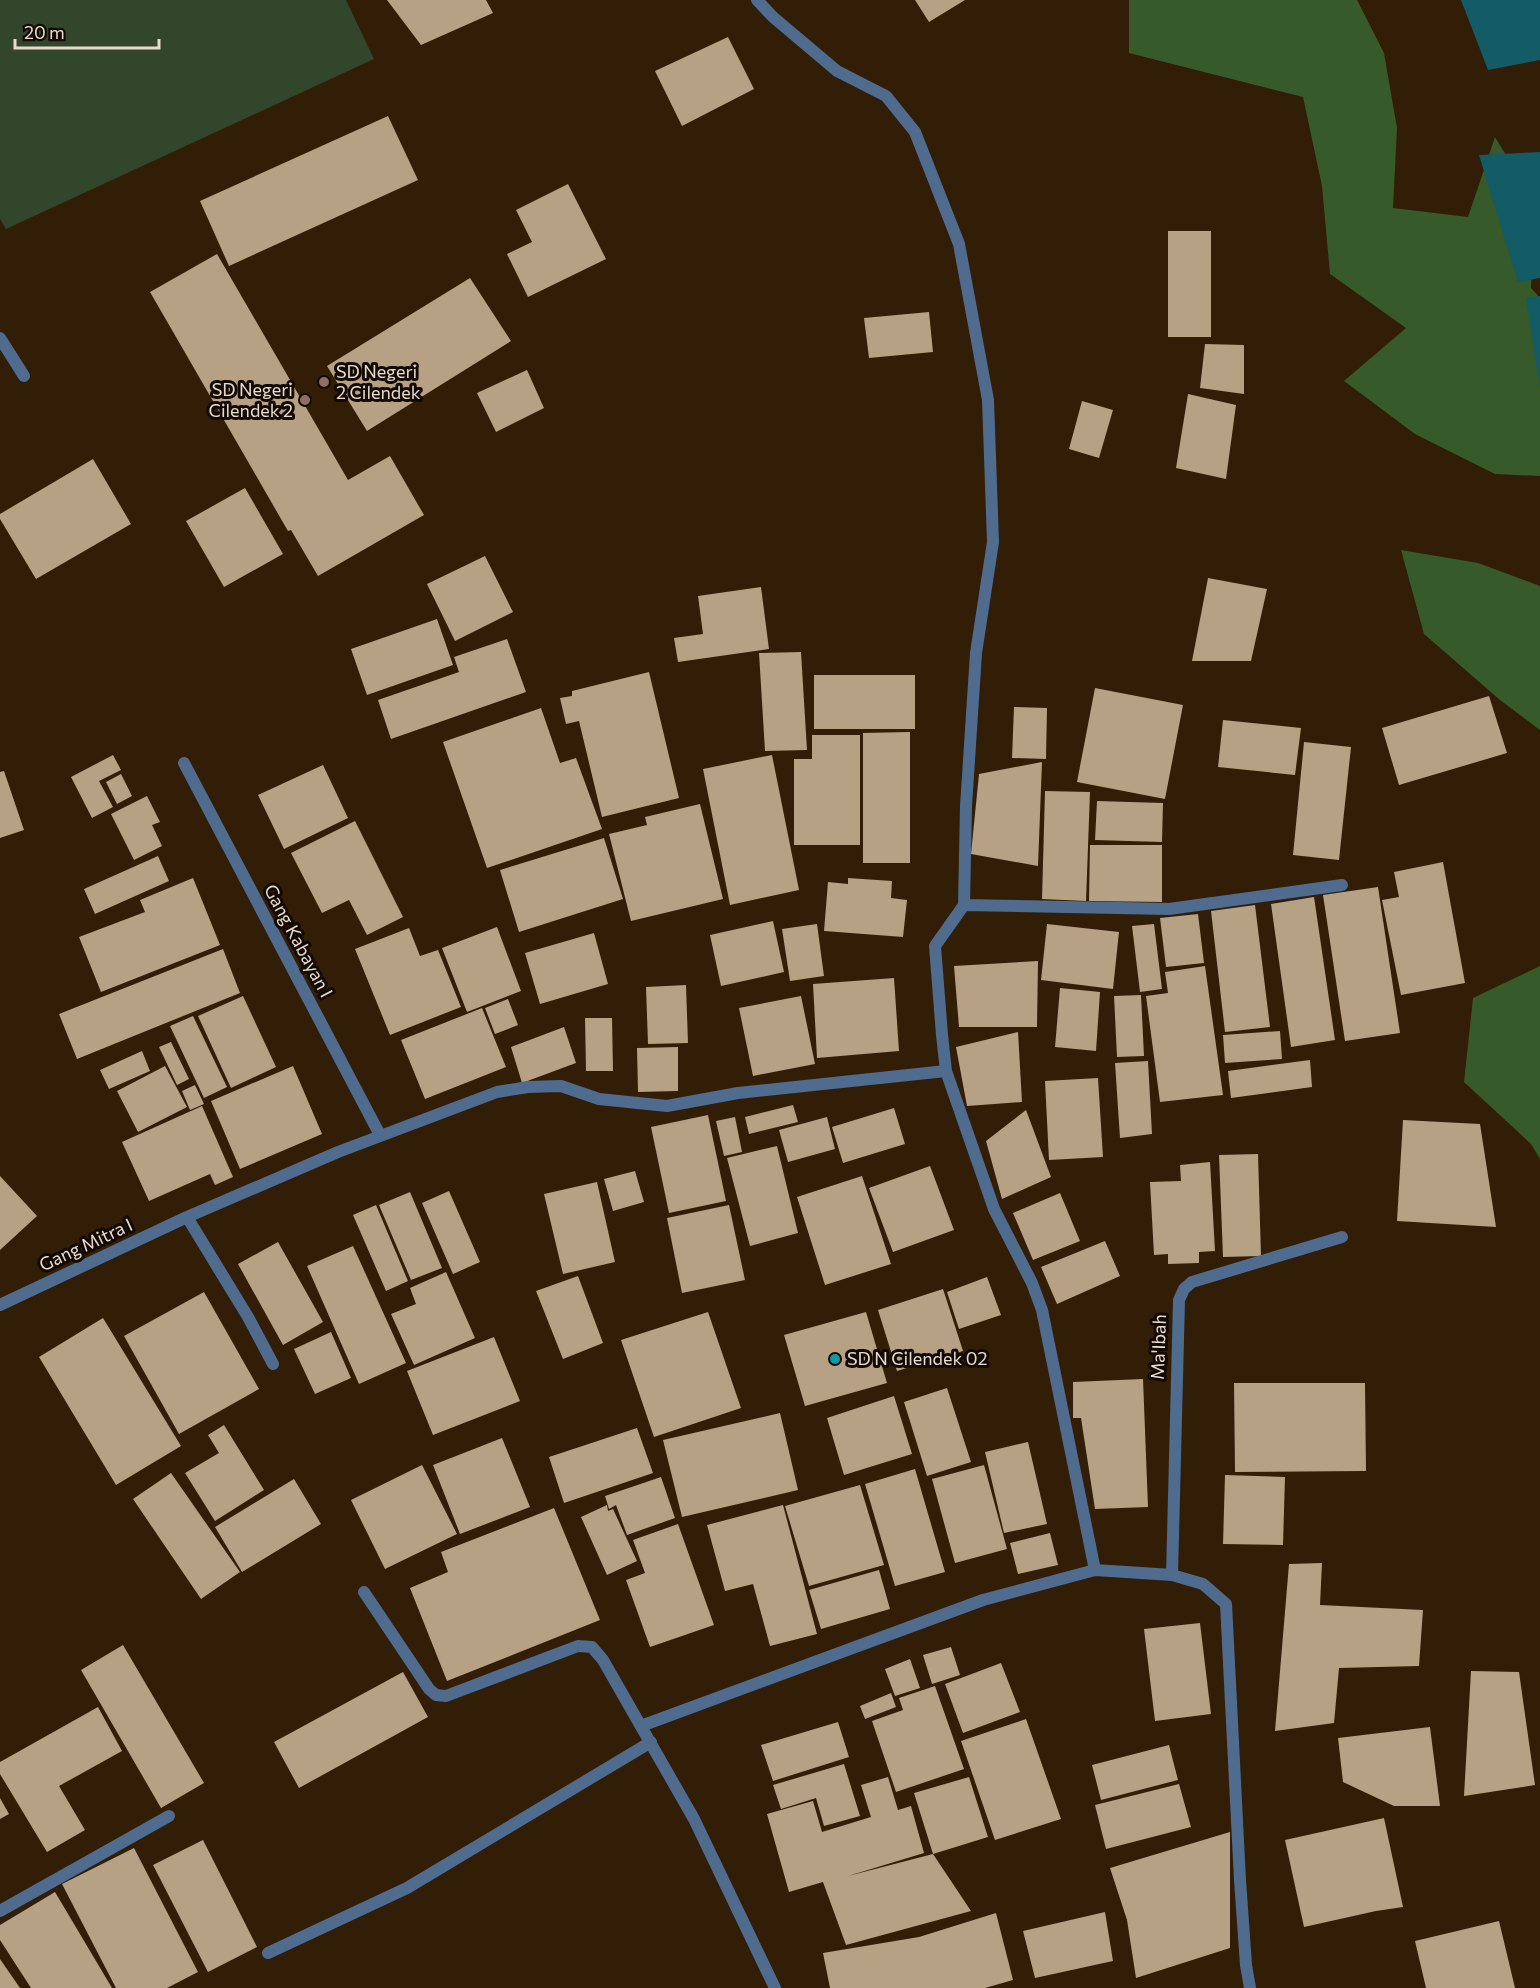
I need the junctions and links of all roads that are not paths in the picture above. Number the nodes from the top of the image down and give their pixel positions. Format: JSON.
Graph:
{"nodes":[{"id":1,"x":757,"y":0,"type":"edge"},
{"id":2,"x":0,"y":338,"type":"edge"},
{"id":3,"x":24,"y":376,"type":"dead end"},
{"id":4,"x":184,"y":763,"type":"dead end"},
{"id":5,"x":1342,"y":885,"type":"dead end"},
{"id":6,"x":964,"y":905,"type":"junction"},
{"id":7,"x":946,"y":1071,"type":"junction"},
{"id":8,"x":380,"y":1135,"type":"junction"},
{"id":9,"x":187,"y":1217,"type":"junction"},
{"id":10,"x":1342,"y":1237,"type":"dead end"},
{"id":11,"x":0,"y":1305,"type":"edge"},
{"id":12,"x":273,"y":1364,"type":"dead end"},
{"id":13,"x":1095,"y":1570,"type":"junction"},
{"id":14,"x":1172,"y":1575,"type":"junction"},
{"id":15,"x":364,"y":1592,"type":"dead end"},
{"id":16,"x":641,"y":1726,"type":"junction"},
{"id":17,"x":651,"y":1742,"type":"junction"},
{"id":18,"x":170,"y":1816,"type":"dead end"},
{"id":19,"x":0,"y":1911,"type":"edge"},
{"id":20,"x":268,"y":1953,"type":"dead end"},
{"id":21,"x":775,"y":1988,"type":"edge"},
{"id":22,"x":1250,"y":1988,"type":"edge"}],
"edges":[{"from":1,"to":6,"type":"street"},
{"from":2,"to":3,"type":"street"},
{"from":4,"to":8,"type":"street","name":"Gang Kabayan I"},
{"from":5,"to":6,"type":"street"},
{"from":6,"to":7,"type":"street"},
{"from":7,"to":8,"type":"street","name":"Gang Mitra I"},
{"from":7,"to":13,"type":"street"},
{"from":8,"to":9,"type":"street","name":"Gang Mitra I"},
{"from":9,"to":11,"type":"street","name":"Gang Mitra I"},
{"from":9,"to":12,"type":"street"},
{"from":10,"to":14,"type":"street","name":"Ma'Ibah"},
{"from":13,"to":14,"type":"street"},
{"from":13,"to":16,"type":"street"},
{"from":14,"to":22,"type":"street"},
{"from":15,"to":16,"type":"street"},
{"from":16,"to":17,"type":"street"},
{"from":17,"to":20,"type":"street"},
{"from":17,"to":21,"type":"street"},
{"from":18,"to":19,"type":"street"}]}
